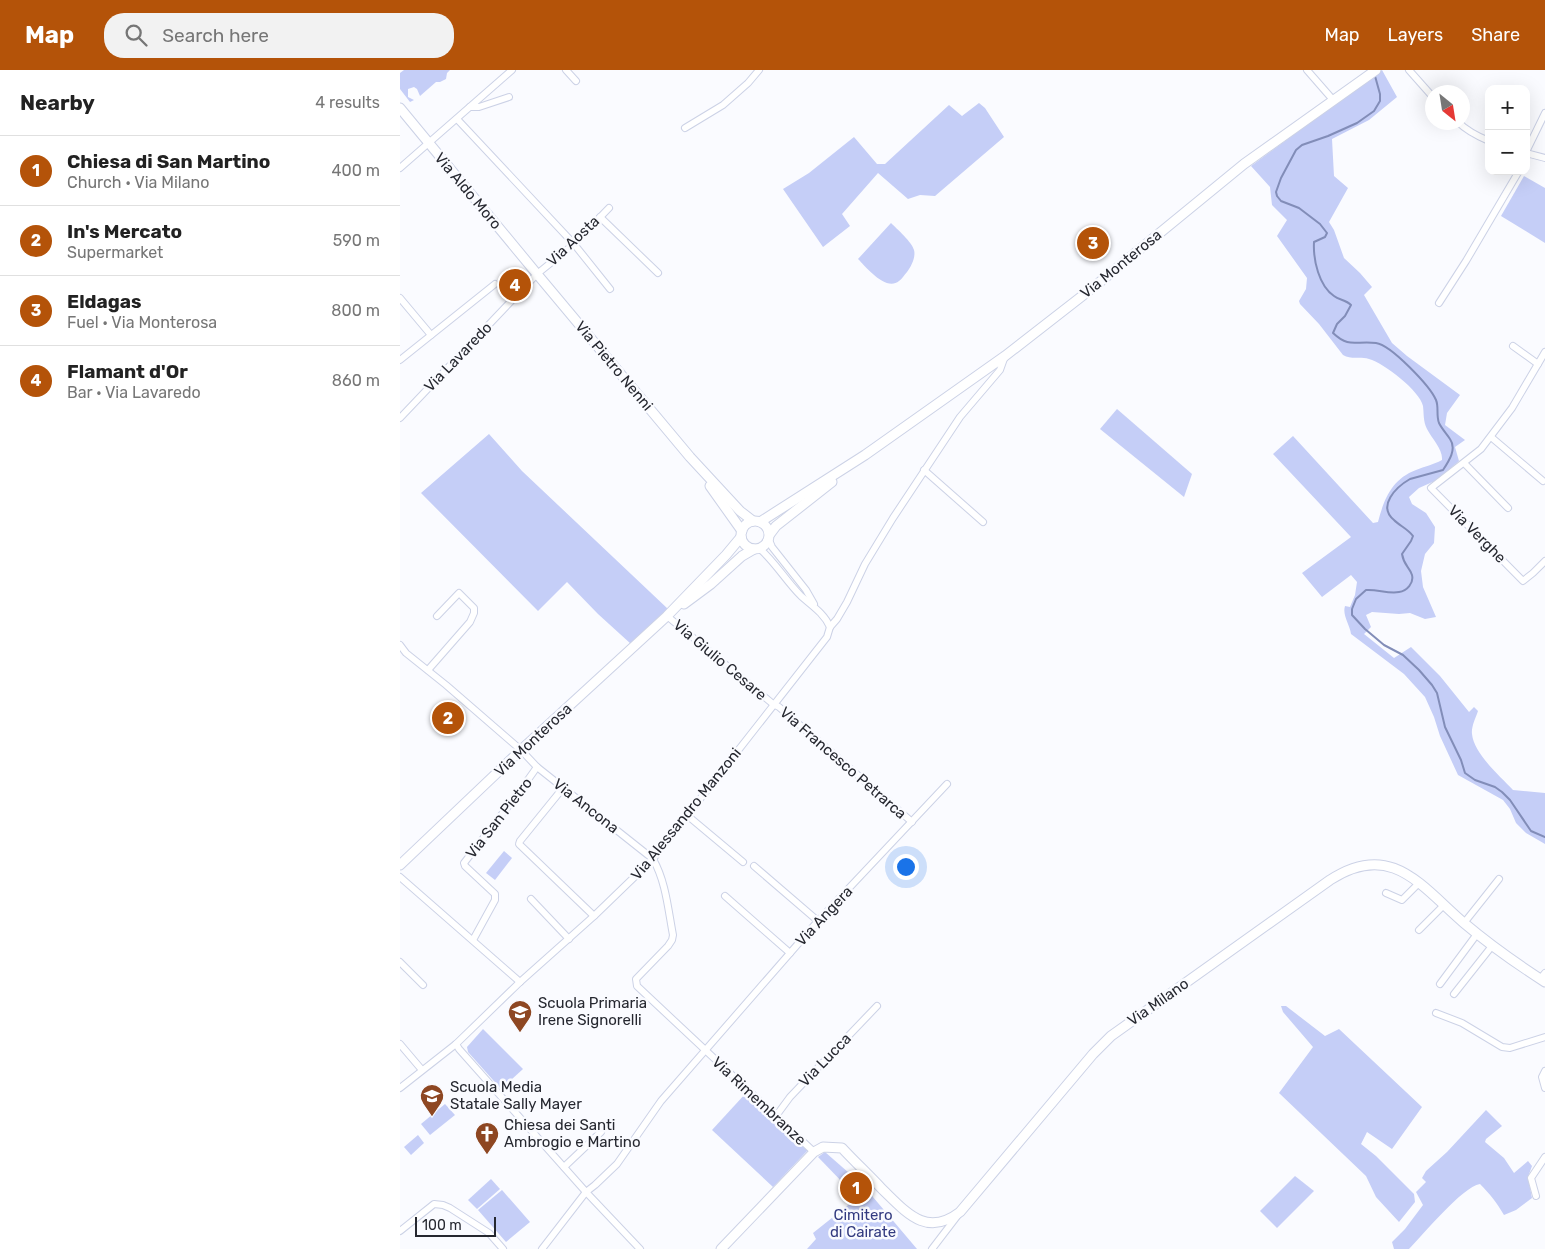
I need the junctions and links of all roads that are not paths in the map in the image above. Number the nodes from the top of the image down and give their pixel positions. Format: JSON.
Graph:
{"nodes":[{"id":1,"x":512,"y":70,"type":"edge"},
{"id":2,"x":566,"y":70,"type":"edge"},
{"id":3,"x":759,"y":70,"type":"edge"},
{"id":4,"x":1307,"y":70,"type":"edge"},
{"id":5,"x":1376,"y":70,"type":"edge"},
{"id":6,"x":1410,"y":70,"type":"edge"},
{"id":7,"x":576,"y":81,"type":"dead end"},
{"id":8,"x":1425,"y":88,"type":"edge"},
{"id":9,"x":508,"y":98,"type":"dead end"},
{"id":10,"x":1334,"y":101,"type":"junction"},
{"id":11,"x":470,"y":107,"type":"junction"},
{"id":12,"x":400,"y":108,"type":"edge"},
{"id":13,"x":1545,"y":113,"type":"edge"},
{"id":14,"x":457,"y":119,"type":"junction"},
{"id":15,"x":684,"y":128,"type":"dead end"},
{"id":16,"x":1466,"y":130,"type":"edge"},
{"id":17,"x":1485,"y":140,"type":"edge"},
{"id":18,"x":429,"y":143,"type":"junction"},
{"id":19,"x":1530,"y":148,"type":"edge"},
{"id":20,"x":1530,"y":156,"type":"edge"},
{"id":21,"x":1545,"y":158,"type":"edge"},
{"id":22,"x":400,"y":168,"type":"edge"},
{"id":23,"x":1517,"y":175,"type":"edge"},
{"id":24,"x":609,"y":208,"type":"dead end"},
{"id":25,"x":600,"y":217,"type":"junction"},
{"id":26,"x":574,"y":244,"type":"junction"},
{"id":27,"x":658,"y":273,"type":"dead end"},
{"id":28,"x":537,"y":274,"type":"junction"},
{"id":29,"x":495,"y":284,"type":"dead end"},
{"id":30,"x":610,"y":289,"type":"dead end"},
{"id":31,"x":400,"y":298,"type":"edge"},
{"id":32,"x":1439,"y":303,"type":"dead end"},
{"id":33,"x":431,"y":335,"type":"junction"},
{"id":34,"x":1513,"y":346,"type":"dead end"},
{"id":35,"x":1545,"y":352,"type":"edge"},
{"id":36,"x":1005,"y":356,"type":"junction"},
{"id":37,"x":400,"y":360,"type":"edge"},
{"id":38,"x":1538,"y":364,"type":"junction"},
{"id":39,"x":400,"y":418,"type":"edge"},
{"id":40,"x":1490,"y":437,"type":"junction"},
{"id":41,"x":865,"y":455,"type":"junction"},
{"id":42,"x":690,"y":457,"type":"junction"},
{"id":43,"x":1464,"y":463,"type":"junction"},
{"id":44,"x":924,"y":470,"type":"junction"},
{"id":45,"x":1543,"y":481,"type":"dead end"},
{"id":46,"x":1508,"y":508,"type":"dead end"},
{"id":47,"x":757,"y":521,"type":"junction"},
{"id":48,"x":983,"y":522,"type":"dead end"},
{"id":49,"x":741,"y":534,"type":"junction"},
{"id":50,"x":769,"y":537,"type":"junction"},
{"id":51,"x":757,"y":549,"type":"junction"},
{"id":52,"x":1545,"y":561,"type":"edge"},
{"id":53,"x":815,"y":608,"type":"junction"},
{"id":54,"x":437,"y":616,"type":"dead end"},
{"id":55,"x":667,"y":616,"type":"junction"},
{"id":56,"x":830,"y":627,"type":"junction"},
{"id":57,"x":400,"y":645,"type":"edge"},
{"id":58,"x":428,"y":670,"type":"junction"},
{"id":59,"x":773,"y":704,"type":"junction"},
{"id":60,"x":521,"y":750,"type":"junction"},
{"id":61,"x":537,"y":767,"type":"junction"},
{"id":62,"x":947,"y":784,"type":"dead end"},
{"id":63,"x":562,"y":788,"type":"junction"},
{"id":64,"x":688,"y":816,"type":"junction"},
{"id":65,"x":912,"y":822,"type":"junction"},
{"id":66,"x":653,"y":858,"type":"junction"},
{"id":67,"x":743,"y":862,"type":"dead end"},
{"id":68,"x":400,"y":865,"type":"edge"},
{"id":69,"x":754,"y":866,"type":"dead end"},
{"id":70,"x":400,"y":877,"type":"edge"},
{"id":71,"x":1499,"y":880,"type":"dead end"},
{"id":72,"x":1419,"y":883,"type":"junction"},
{"id":73,"x":1386,"y":893,"type":"dead end"},
{"id":74,"x":725,"y":896,"type":"dead end"},
{"id":75,"x":531,"y":899,"type":"dead end"},
{"id":76,"x":1444,"y":905,"type":"junction"},
{"id":77,"x":594,"y":916,"type":"junction"},
{"id":78,"x":818,"y":921,"type":"junction"},
{"id":79,"x":1464,"y":923,"type":"junction"},
{"id":80,"x":1419,"y":930,"type":"dead end"},
{"id":81,"x":1477,"y":934,"type":"junction"},
{"id":82,"x":569,"y":938,"type":"junction"},
{"id":83,"x":473,"y":940,"type":"junction"},
{"id":84,"x":1492,"y":946,"type":"junction"},
{"id":85,"x":790,"y":953,"type":"junction"},
{"id":86,"x":400,"y":962,"type":"edge"},
{"id":87,"x":1543,"y":978,"type":"edge"},
{"id":88,"x":520,"y":982,"type":"junction"},
{"id":89,"x":1440,"y":984,"type":"dead end"},
{"id":90,"x":424,"y":985,"type":"dead end"},
{"id":91,"x":1454,"y":994,"type":"dead end"},
{"id":92,"x":877,"y":1006,"type":"dead end"},
{"id":93,"x":1436,"y":1013,"type":"dead end"},
{"id":94,"x":1545,"y":1037,"type":"edge"},
{"id":95,"x":400,"y":1044,"type":"edge"},
{"id":96,"x":456,"y":1044,"type":"junction"},
{"id":97,"x":705,"y":1051,"type":"junction"},
{"id":98,"x":422,"y":1070,"type":"junction"},
{"id":99,"x":1545,"y":1071,"type":"edge"},
{"id":100,"x":400,"y":1088,"type":"edge"},
{"id":101,"x":1545,"y":1088,"type":"edge"},
{"id":102,"x":776,"y":1116,"type":"junction"},
{"id":103,"x":601,"y":1132,"type":"dead end"},
{"id":104,"x":814,"y":1152,"type":"junction"},
{"id":105,"x":1545,"y":1157,"type":"edge"},
{"id":106,"x":564,"y":1167,"type":"junction"},
{"id":107,"x":586,"y":1192,"type":"junction"},
{"id":108,"x":1536,"y":1196,"type":"dead end"},
{"id":109,"x":960,"y":1212,"type":"junction"},
{"id":110,"x":943,"y":1221,"type":"junction"},
{"id":111,"x":400,"y":1231,"type":"edge"},
{"id":112,"x":945,"y":1232,"type":"junction"},
{"id":113,"x":503,"y":1249,"type":"edge"},
{"id":114,"x":542,"y":1249,"type":"edge"},
{"id":115,"x":640,"y":1249,"type":"edge"},
{"id":116,"x":721,"y":1249,"type":"edge"},
{"id":117,"x":932,"y":1249,"type":"edge"}],
"edges":[{"from":1,"to":11,"type":"street"},
{"from":2,"to":7,"type":"street"},
{"from":3,"to":15,"type":"street"},
{"from":4,"to":10,"type":"street"},
{"from":5,"to":10,"type":"main road","name":"Via Monterosa"},
{"from":6,"to":8,"type":"street"},
{"from":9,"to":11,"type":"street"},
{"from":10,"to":36,"type":"main road","name":"Via Monterosa"},
{"from":11,"to":14,"type":"street"},
{"from":12,"to":18,"type":"main road","name":"Via Aldo Moro"},
{"from":13,"to":19,"type":"street"},
{"from":14,"to":18,"type":"street"},
{"from":14,"to":26,"type":"street"},
{"from":16,"to":17,"type":"street"},
{"from":18,"to":22,"type":"street"},
{"from":18,"to":28,"type":"main road","name":"Via Aldo Moro"},
{"from":20,"to":21,"type":"street"},
{"from":23,"to":32,"type":"street"},
{"from":24,"to":25,"type":"street","name":"Via Aosta"},
{"from":25,"to":26,"type":"street","name":"Via Aosta"},
{"from":25,"to":27,"type":"street"},
{"from":26,"to":28,"type":"street","name":"Via Aosta"},
{"from":26,"to":30,"type":"street"},
{"from":28,"to":39,"type":"street","name":"Via Lavaredo"},
{"from":28,"to":42,"type":"main road","name":"Via Pietro Nenni"},
{"from":29,"to":33,"type":"street"},
{"from":31,"to":33,"type":"street"},
{"from":33,"to":37,"type":"street"},
{"from":34,"to":38,"type":"street"},
{"from":35,"to":38,"type":"street"},
{"from":36,"to":41,"type":"main road","name":"Via Monterosa"},
{"from":36,"to":44,"type":"street","name":"Via Alessandro Manzoni"},
{"from":38,"to":40,"type":"street"},
{"from":40,"to":43,"type":"street"},
{"from":40,"to":45,"type":"street"},
{"from":41,"to":47,"type":"main road","name":"Via Monterosa"},
{"from":41,"to":50,"type":"main road","name":"Via Monterosa"},
{"from":42,"to":47,"type":"main road","name":"Via Pietro Nenni"},
{"from":42,"to":49,"type":"main road","name":"Via Pietro Nenni"},
{"from":43,"to":46,"type":"street"},
{"from":43,"to":52,"type":"street","name":"Via Verghe"},
{"from":44,"to":48,"type":"street"},
{"from":44,"to":56,"type":"street","name":"Via Alessandro Manzoni"},
{"from":47,"to":49,"type":"main road"},
{"from":47,"to":50,"type":"main road"},
{"from":49,"to":51,"type":"main road"},
{"from":49,"to":55,"type":"main road","name":"Via Monterosa"},
{"from":50,"to":51,"type":"main road"},
{"from":50,"to":53,"type":"street"},
{"from":51,"to":53,"type":"street"},
{"from":51,"to":55,"type":"main road","name":"Via Monterosa"},
{"from":53,"to":56,"type":"street"},
{"from":54,"to":58,"type":"street"},
{"from":55,"to":59,"type":"street","name":"Via Giulio Cesare"},
{"from":55,"to":60,"type":"main road","name":"Via Monterosa"},
{"from":56,"to":59,"type":"street","name":"Via Alessandro Manzoni"},
{"from":57,"to":58,"type":"street","name":"Via Ancona"},
{"from":58,"to":60,"type":"street","name":"Via Ancona"},
{"from":59,"to":64,"type":"street","name":"Via Alessandro Manzoni"},
{"from":59,"to":65,"type":"street","name":"Via Francesco Petrarca"},
{"from":60,"to":61,"type":"street","name":"Via Ancona"},
{"from":60,"to":68,"type":"main road","name":"Via Monterosa"},
{"from":61,"to":63,"type":"street","name":"Via Ancona"},
{"from":61,"to":83,"type":"street","name":"Via San Pietro"},
{"from":62,"to":65,"type":"street","name":"Via Angera"},
{"from":63,"to":66,"type":"street","name":"Via Ancona"},
{"from":63,"to":77,"type":"street"},
{"from":64,"to":66,"type":"street","name":"Via Alessandro Manzoni"},
{"from":64,"to":67,"type":"street"},
{"from":65,"to":78,"type":"street","name":"Via Angera"},
{"from":66,"to":77,"type":"street","name":"Via Alessandro Manzoni"},
{"from":66,"to":97,"type":"street","name":"Via Rimembranze"},
{"from":69,"to":78,"type":"street"},
{"from":70,"to":83,"type":"street"},
{"from":71,"to":79,"type":"street"},
{"from":72,"to":73,"type":"street"},
{"from":72,"to":76,"type":"main road","name":"Via Milano"},
{"from":72,"to":109,"type":"main road","name":"Via Milano"},
{"from":74,"to":85,"type":"street"},
{"from":75,"to":82,"type":"street"},
{"from":76,"to":79,"type":"main road","name":"Via Milano"},
{"from":76,"to":80,"type":"street"},
{"from":77,"to":82,"type":"street","name":"Via Alessandro Manzoni"},
{"from":78,"to":85,"type":"street","name":"Via Angera"},
{"from":79,"to":81,"type":"main road","name":"Via Milano"},
{"from":81,"to":84,"type":"main road","name":"Via Milano"},
{"from":81,"to":89,"type":"street"},
{"from":82,"to":88,"type":"street","name":"Via Alessandro Manzoni"},
{"from":83,"to":88,"type":"street"},
{"from":84,"to":87,"type":"main road","name":"Via Milano"},
{"from":84,"to":91,"type":"street"},
{"from":85,"to":97,"type":"street","name":"Via Angera"},
{"from":86,"to":90,"type":"street"},
{"from":88,"to":96,"type":"street","name":"Via Alessandro Manzoni"},
{"from":92,"to":102,"type":"street","name":"Via Lucca"},
{"from":93,"to":94,"type":"street"},
{"from":95,"to":98,"type":"street"},
{"from":96,"to":98,"type":"street","name":"Via Alessandro Manzoni"},
{"from":96,"to":106,"type":"street"},
{"from":97,"to":102,"type":"street","name":"Via Rimembranze"},
{"from":97,"to":107,"type":"street","name":"Via Angera"},
{"from":98,"to":100,"type":"street","name":"Via Alessandro Manzoni"},
{"from":99,"to":101,"type":"street"},
{"from":102,"to":104,"type":"street","name":"Via Rimembranze"},
{"from":103,"to":106,"type":"street"},
{"from":104,"to":110,"type":"main road"},
{"from":104,"to":116,"type":"main road"},
{"from":105,"to":108,"type":"street"},
{"from":106,"to":107,"type":"street"},
{"from":107,"to":114,"type":"street","name":"Via Angera"},
{"from":107,"to":115,"type":"street"},
{"from":109,"to":110,"type":"main road","name":"Via Milano"},
{"from":109,"to":112,"type":"street"},
{"from":110,"to":112,"type":"street"},
{"from":111,"to":113,"type":"street"},
{"from":112,"to":117,"type":"street"}]}
